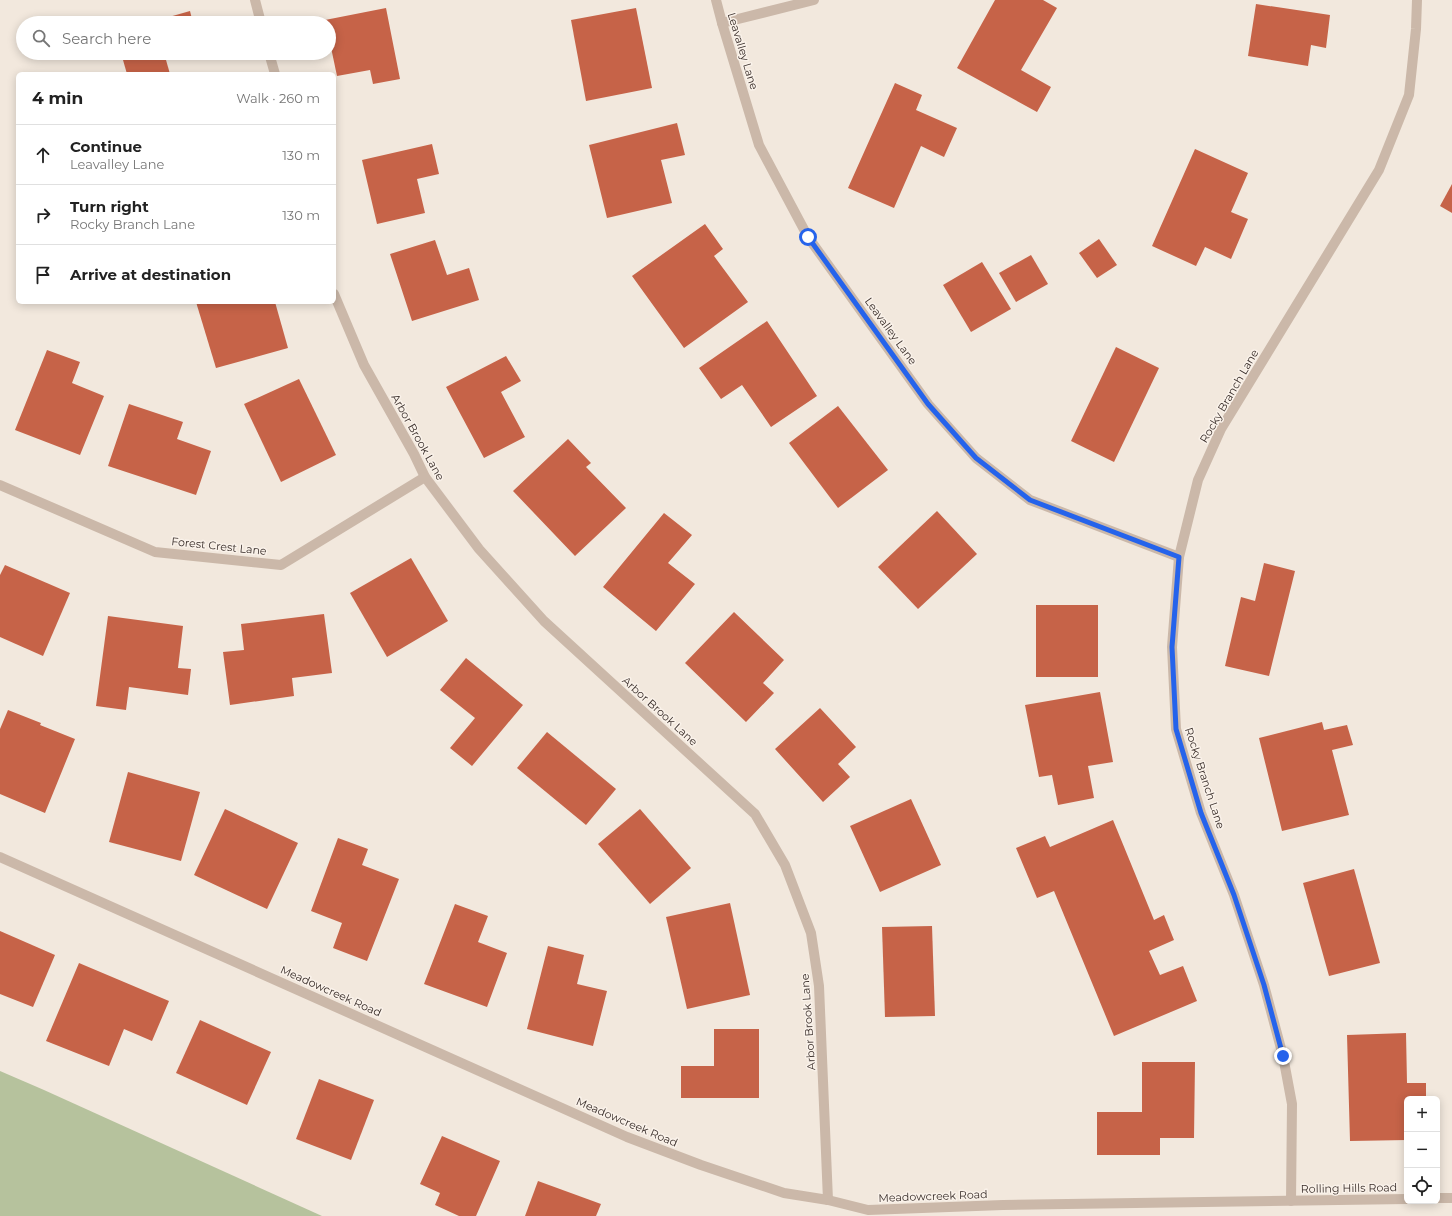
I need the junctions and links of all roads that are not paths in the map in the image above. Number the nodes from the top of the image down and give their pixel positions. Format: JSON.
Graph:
{"nodes":[{"id":1,"x":255,"y":0,"type":"edge"},
{"id":2,"x":716,"y":0,"type":"edge"},
{"id":3,"x":814,"y":0,"type":"edge"},
{"id":4,"x":1417,"y":0,"type":"edge"},
{"id":5,"x":259,"y":16,"type":"edge"},
{"id":6,"x":722,"y":22,"type":"junction"},
{"id":7,"x":271,"y":60,"type":"edge"},
{"id":8,"x":274,"y":72,"type":"edge"},
{"id":9,"x":336,"y":299,"type":"edge"},
{"id":10,"x":425,"y":477,"type":"junction"},
{"id":11,"x":0,"y":485,"type":"edge"},
{"id":12,"x":1179,"y":557,"type":"junction"},
{"id":13,"x":0,"y":857,"type":"edge"},
{"id":14,"x":1440,"y":1198,"type":"edge"},
{"id":15,"x":1452,"y":1198,"type":"edge"},
{"id":16,"x":1404,"y":1199,"type":"edge"},
{"id":17,"x":828,"y":1200,"type":"junction"},
{"id":18,"x":1291,"y":1200,"type":"junction"}],
"edges":[{"from":1,"to":5,"type":"street"},
{"from":2,"to":6,"type":"street","name":"Leavalley Lane"},
{"from":3,"to":6,"type":"street"},
{"from":4,"to":12,"type":"street","name":"Rocky Branch Lane"},
{"from":6,"to":12,"type":"street","name":"Leavalley Lane"},
{"from":7,"to":8,"type":"street"},
{"from":9,"to":10,"type":"street","name":"Arbor Brook Lane"},
{"from":10,"to":11,"type":"street","name":"Forest Crest Lane"},
{"from":10,"to":17,"type":"street","name":"Arbor Brook Lane"},
{"from":12,"to":18,"type":"street","name":"Rocky Branch Lane"},
{"from":13,"to":17,"type":"street","name":"Meadowcreek Road"},
{"from":14,"to":15,"type":"street"},
{"from":16,"to":18,"type":"street","name":"Rolling Hills Road"},
{"from":17,"to":18,"type":"street","name":"Meadowcreek Road"}]}
